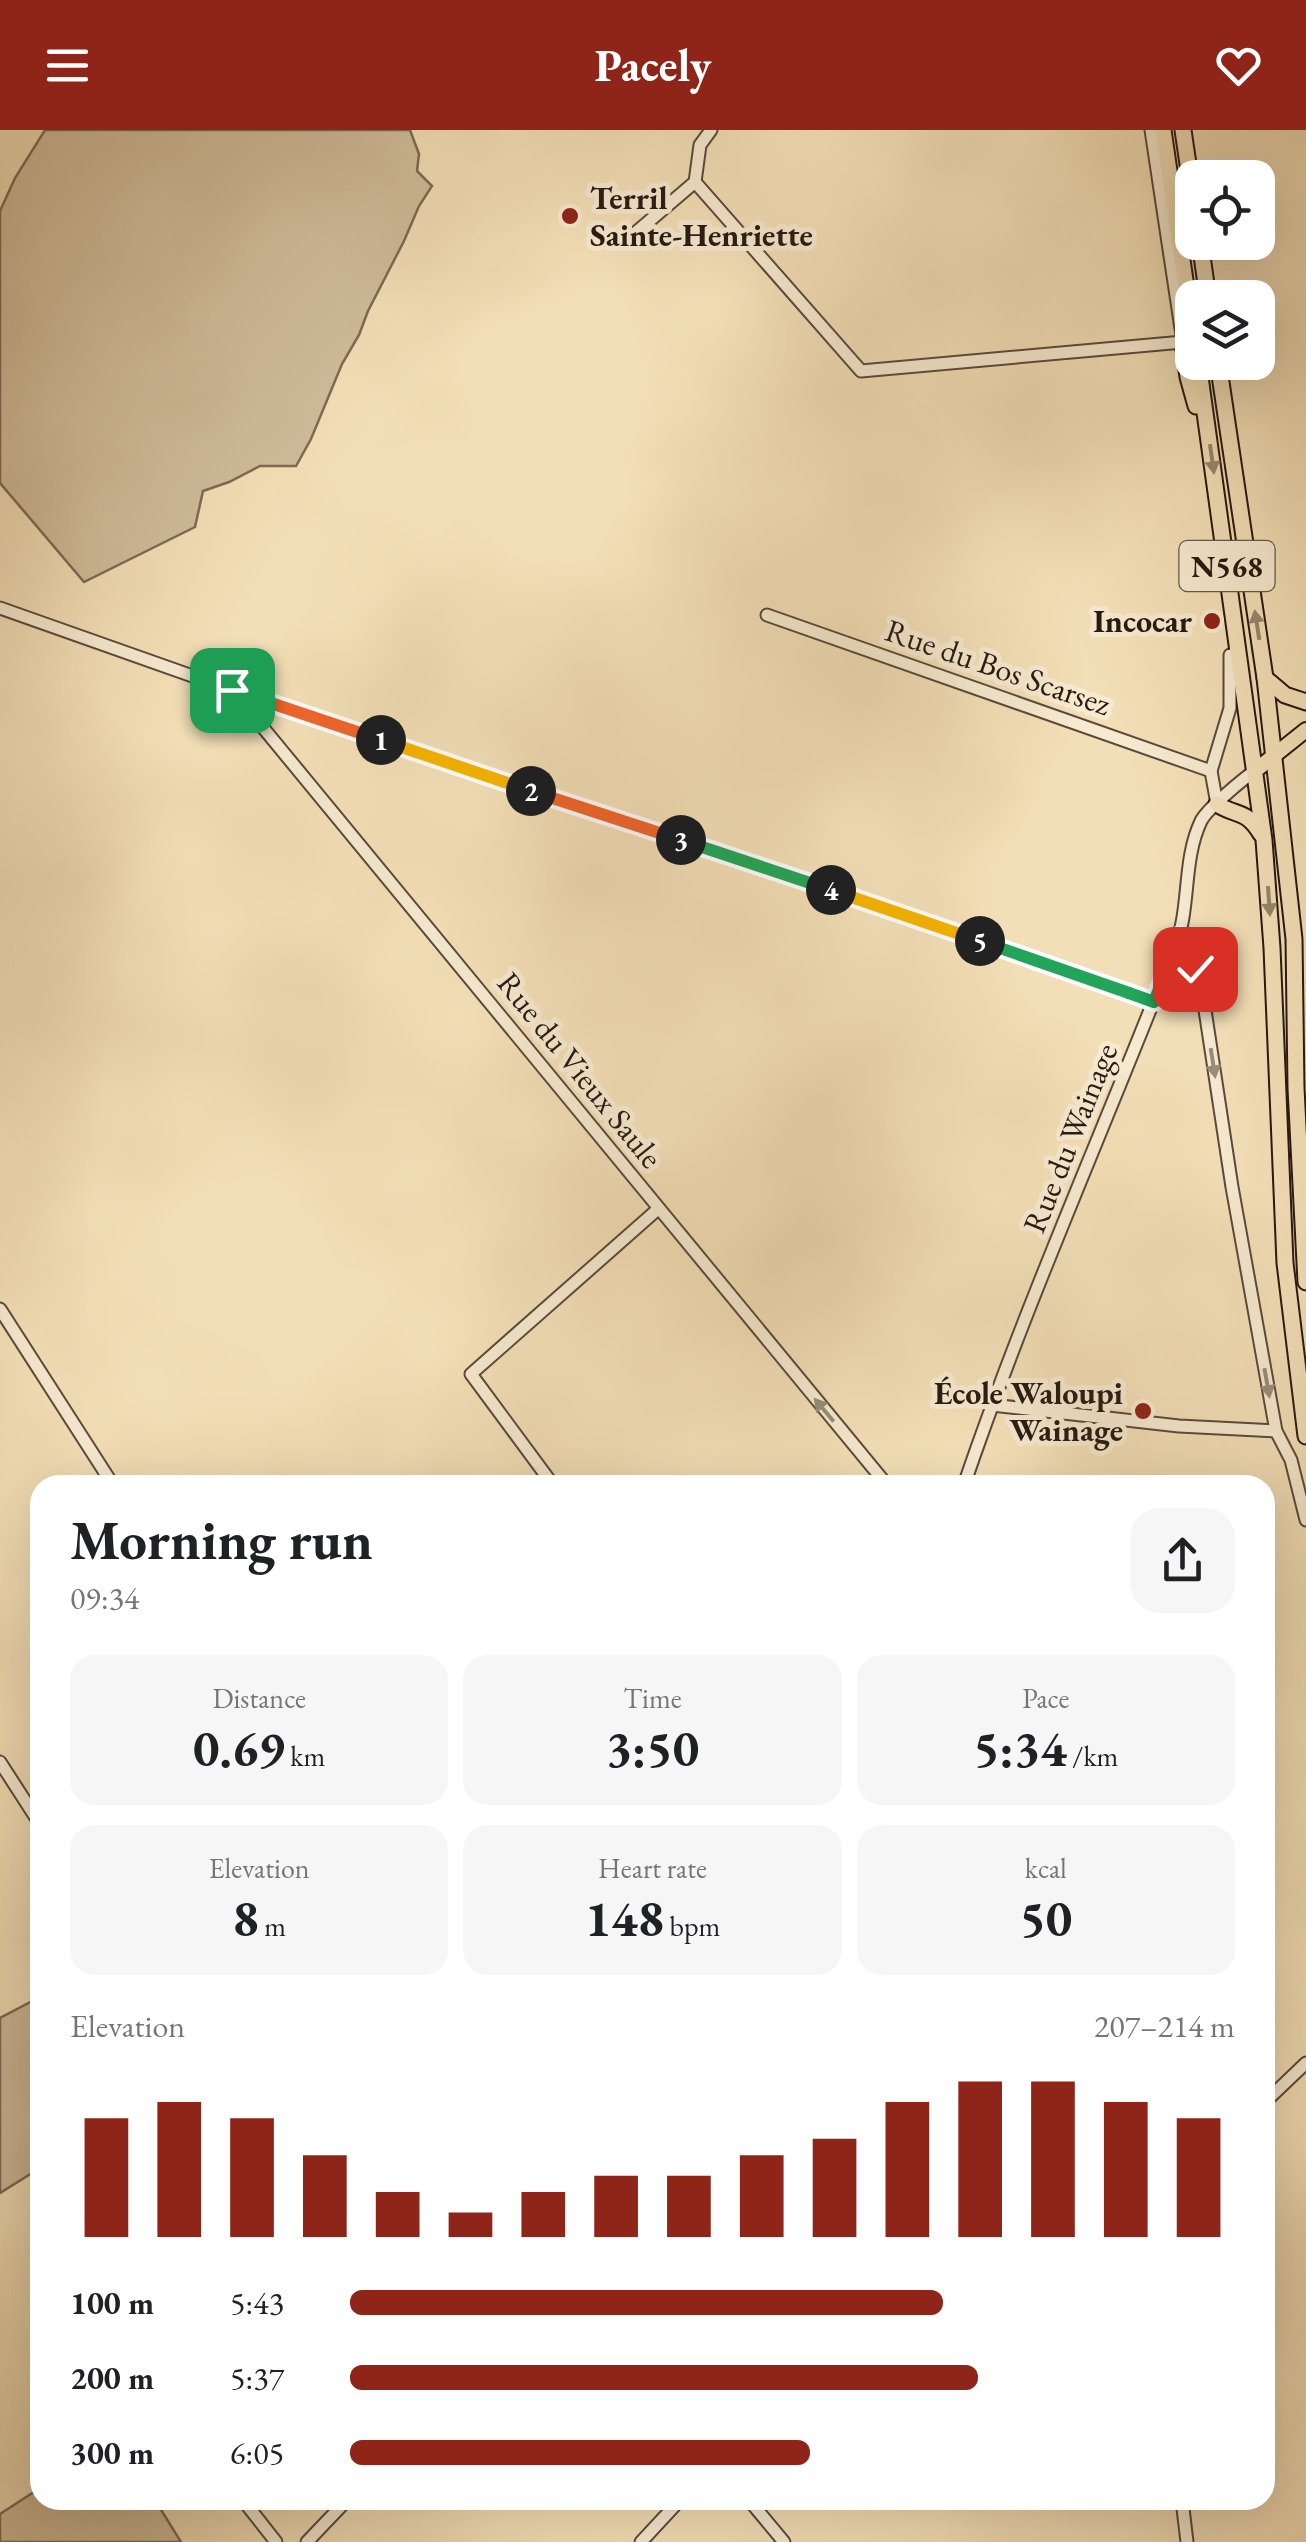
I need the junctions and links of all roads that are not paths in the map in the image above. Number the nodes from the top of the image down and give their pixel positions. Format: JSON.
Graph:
{"nodes":[{"id":1,"x":711,"y":130,"type":"edge"},
{"id":2,"x":1151,"y":130,"type":"edge"},
{"id":3,"x":1163,"y":130,"type":"edge"},
{"id":4,"x":1183,"y":130,"type":"edge"},
{"id":5,"x":1187,"y":160,"type":"edge"},
{"id":6,"x":696,"y":182,"type":"junction"},
{"id":7,"x":627,"y":240,"type":"dead end"},
{"id":8,"x":1185,"y":280,"type":"edge"},
{"id":9,"x":1175,"y":294,"type":"edge"},
{"id":10,"x":1175,"y":343,"type":"edge"},
{"id":11,"x":1189,"y":380,"type":"edge"},
{"id":12,"x":1201,"y":380,"type":"edge"},
{"id":13,"x":1221,"y":380,"type":"edge"},
{"id":14,"x":1206,"y":419,"type":"junction"},
{"id":15,"x":3,"y":608,"type":"edge"},
{"id":16,"x":767,"y":615,"type":"dead end"},
{"id":17,"x":1230,"y":655,"type":"dead end"},
{"id":18,"x":1266,"y":678,"type":"junction"},
{"id":19,"x":232,"y":690,"type":"junction"},
{"id":20,"x":1306,"y":702,"type":"edge"},
{"id":21,"x":1306,"y":730,"type":"edge"},
{"id":22,"x":1274,"y":756,"type":"junction"},
{"id":23,"x":1256,"y":770,"type":"junction"},
{"id":24,"x":1211,"y":771,"type":"junction"},
{"id":25,"x":1217,"y":804,"type":"junction"},
{"id":26,"x":1264,"y":840,"type":"junction"},
{"id":27,"x":1180,"y":935,"type":"junction"},
{"id":28,"x":1154,"y":1002,"type":"junction"},
{"id":29,"x":658,"y":1209,"type":"junction"},
{"id":30,"x":1306,"y":1282,"type":"edge"},
{"id":31,"x":0,"y":1309,"type":"edge"},
{"id":32,"x":992,"y":1405,"type":"junction"},
{"id":33,"x":1276,"y":1431,"type":"junction"},
{"id":34,"x":1306,"y":1436,"type":"edge"},
{"id":35,"x":106,"y":1475,"type":"edge"},
{"id":36,"x":547,"y":1475,"type":"edge"},
{"id":37,"x":878,"y":1475,"type":"edge"},
{"id":38,"x":968,"y":1475,"type":"edge"},
{"id":39,"x":1306,"y":1520,"type":"edge"},
{"id":40,"x":0,"y":1762,"type":"edge"},
{"id":41,"x":30,"y":1808,"type":"edge"},
{"id":42,"x":1306,"y":2063,"type":"edge"},
{"id":43,"x":1275,"y":2092,"type":"edge"},
{"id":44,"x":251,"y":2510,"type":"edge"},
{"id":45,"x":337,"y":2510,"type":"edge"},
{"id":46,"x":671,"y":2510,"type":"edge"},
{"id":47,"x":757,"y":2510,"type":"edge"},
{"id":48,"x":1183,"y":2510,"type":"edge"},
{"id":49,"x":276,"y":2542,"type":"edge"},
{"id":50,"x":307,"y":2542,"type":"edge"},
{"id":51,"x":641,"y":2542,"type":"edge"},
{"id":52,"x":784,"y":2542,"type":"edge"},
{"id":53,"x":1187,"y":2542,"type":"edge"}],
"edges":[{"from":1,"to":6,"type":"street"},
{"from":2,"to":9,"type":"street"},
{"from":3,"to":8,"type":"highway"},
{"from":4,"to":5,"type":"highway"},
{"from":6,"to":7,"type":"street"},
{"from":6,"to":10,"type":"street"},
{"from":11,"to":14,"type":"highway"},
{"from":12,"to":14,"type":"highway","number":"N568"},
{"from":18,"to":13,"type":"highway","number":"N568","one_way":true},
{"from":14,"to":23,"type":"highway","number":"N568","one_way":true},
{"from":15,"to":19,"type":"street"},
{"from":16,"to":24,"type":"street","name":"Rue du Bos Scarsez"},
{"from":17,"to":24,"type":"street"},
{"from":18,"to":20,"type":"highway"},
{"from":18,"to":22,"type":"highway","number":"N568"},
{"from":19,"to":28,"type":"street"},
{"from":19,"to":29,"type":"street","name":"Rue du Vieux Saule"},
{"from":21,"to":22,"type":"main road"},
{"from":22,"to":23,"type":"main road"},
{"from":22,"to":30,"type":"highway","number":"N568"},
{"from":23,"to":25,"type":"street","name":"Rue du Wainage"},
{"from":23,"to":26,"type":"highway","number":"N568"},
{"from":24,"to":25,"type":"street"},
{"from":25,"to":26,"type":"highway"},
{"from":25,"to":27,"type":"street","name":"Rue du Wainage"},
{"from":26,"to":34,"type":"highway","number":"N568","one_way":true},
{"from":27,"to":28,"type":"street","name":"Rue du Wainage"},
{"from":27,"to":33,"type":"street","one_way":true},
{"from":28,"to":32,"type":"street","name":"Rue du Wainage"},
{"from":29,"to":36,"type":"street"},
{"from":37,"to":29,"type":"street","name":"Rue du Vieux Saule","one_way":true},
{"from":31,"to":35,"type":"street"},
{"from":32,"to":33,"type":"street"},
{"from":32,"to":38,"type":"street","name":"Rue du Wainage"},
{"from":33,"to":39,"type":"street"},
{"from":40,"to":41,"type":"street"},
{"from":42,"to":43,"type":"street"},
{"from":44,"to":49,"type":"street"},
{"from":45,"to":50,"type":"street"},
{"from":46,"to":51,"type":"street"},
{"from":47,"to":52,"type":"street"},
{"from":48,"to":53,"type":"street"}]}
